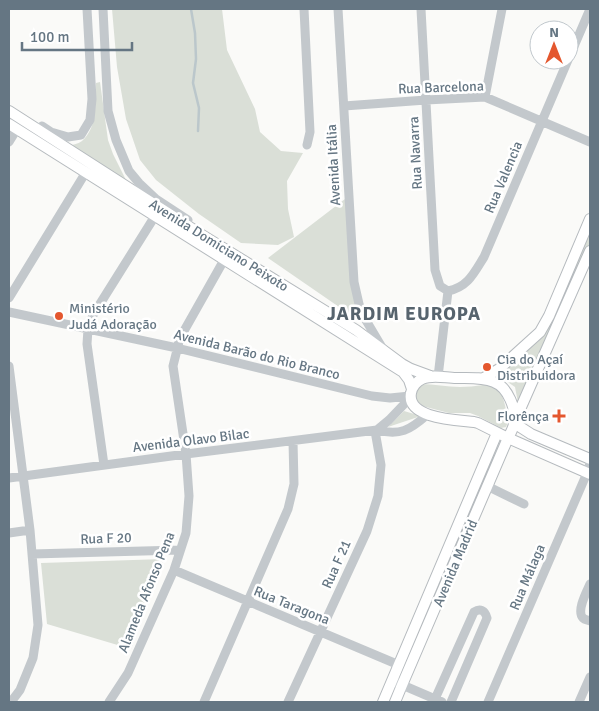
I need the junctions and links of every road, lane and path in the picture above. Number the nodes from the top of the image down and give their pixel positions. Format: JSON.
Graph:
{"nodes":[{"id":1,"x":87,"y":9,"type":"edge"},
{"id":2,"x":103,"y":9,"type":"edge"},
{"id":3,"x":304,"y":9,"type":"edge"},
{"id":4,"x":338,"y":9,"type":"edge"},
{"id":5,"x":421,"y":9,"type":"edge"},
{"id":6,"x":502,"y":9,"type":"edge"},
{"id":7,"x":590,"y":9,"type":"edge"},
{"id":8,"x":104,"y":31,"type":"junction"},
{"id":9,"x":88,"y":32,"type":"junction"},
{"id":10,"x":579,"y":35,"type":"edge"},
{"id":11,"x":106,"y":63,"type":"junction"},
{"id":12,"x":90,"y":64,"type":"junction"},
{"id":13,"x":564,"y":70,"type":"edge"},
{"id":14,"x":91,"y":80,"type":"junction"},
{"id":15,"x":106,"y":80,"type":"junction"},
{"id":16,"x":485,"y":97,"type":"junction"},
{"id":17,"x":426,"y":100,"type":"junction"},
{"id":18,"x":344,"y":106,"type":"junction"},
{"id":19,"x":13,"y":114,"type":"edge"},
{"id":20,"x":542,"y":122,"type":"junction"},
{"id":21,"x":13,"y":126,"type":"edge"},
{"id":22,"x":9,"y":142,"type":"edge"},
{"id":23,"x":590,"y":142,"type":"edge"},
{"id":24,"x":307,"y":145,"type":"dead end"},
{"id":25,"x":86,"y":172,"type":"junction"},
{"id":26,"x":155,"y":216,"type":"junction"},
{"id":27,"x":590,"y":219,"type":"edge"},
{"id":28,"x":202,"y":235,"type":"junction"},
{"id":29,"x":590,"y":252,"type":"edge"},
{"id":30,"x":224,"y":260,"type":"junction"},
{"id":31,"x":448,"y":291,"type":"junction"},
{"id":32,"x":9,"y":298,"type":"edge"},
{"id":33,"x":9,"y":312,"type":"edge"},
{"id":34,"x":364,"y":317,"type":"junction"},
{"id":35,"x":88,"y":329,"type":"junction"},
{"id":36,"x":356,"y":330,"type":"junction"},
{"id":37,"x":177,"y":348,"type":"junction"},
{"id":38,"x":384,"y":350,"type":"junction"},
{"id":39,"x":9,"y":366,"type":"edge"},
{"id":40,"x":434,"y":377,"type":"junction"},
{"id":41,"x":482,"y":379,"type":"junction"},
{"id":42,"x":411,"y":394,"type":"junction"},
{"id":43,"x":427,"y":414,"type":"junction"},
{"id":44,"x":514,"y":423,"type":"junction"},
{"id":45,"x":376,"y":430,"type":"junction"},
{"id":46,"x":497,"y":434,"type":"junction"},
{"id":47,"x":508,"y":438,"type":"junction"},
{"id":48,"x":293,"y":441,"type":"junction"},
{"id":49,"x":186,"y":454,"type":"junction"},
{"id":50,"x":104,"y":465,"type":"junction"},
{"id":51,"x":589,"y":467,"type":"edge"},
{"id":52,"x":24,"y":476,"type":"junction"},
{"id":53,"x":9,"y":478,"type":"edge"},
{"id":54,"x":487,"y":486,"type":"junction"},
{"id":55,"x":524,"y":504,"type":"dead end"},
{"id":56,"x":30,"y":530,"type":"junction"},
{"id":57,"x":9,"y":533,"type":"edge"},
{"id":58,"x":180,"y":550,"type":"junction"},
{"id":59,"x":32,"y":554,"type":"junction"},
{"id":60,"x":174,"y":570,"type":"junction"},
{"id":61,"x":590,"y":584,"type":"edge"},
{"id":62,"x":248,"y":602,"type":"junction"},
{"id":63,"x":590,"y":622,"type":"edge"},
{"id":64,"x":321,"y":632,"type":"junction"},
{"id":65,"x":399,"y":665,"type":"junction"},
{"id":66,"x":590,"y":677,"type":"edge"},
{"id":67,"x":397,"y":683,"type":"junction"},
{"id":68,"x":438,"y":701,"type":"edge"},
{"id":69,"x":11,"y":702,"type":"edge"},
{"id":70,"x":109,"y":702,"type":"edge"},
{"id":71,"x":204,"y":702,"type":"edge"},
{"id":72,"x":288,"y":702,"type":"edge"},
{"id":73,"x":383,"y":702,"type":"edge"},
{"id":74,"x":395,"y":702,"type":"edge"},
{"id":75,"x":451,"y":702,"type":"edge"},
{"id":76,"x":488,"y":702,"type":"edge"},
{"id":77,"x":579,"y":702,"type":"edge"}],
"edges":[{"from":1,"to":9,"type":"street"},
{"from":2,"to":8,"type":"street"},
{"from":3,"to":24,"type":"street"},
{"from":4,"to":18,"type":"street","name":"Avenida Itália"},
{"from":5,"to":17,"type":"street","name":"Rua Navarra"},
{"from":6,"to":16,"type":"street"},
{"from":7,"to":10,"type":"street","name":"Rua Valencia"},
{"from":8,"to":9,"type":"street"},
{"from":8,"to":11,"type":"street"},
{"from":9,"to":12,"type":"street"},
{"from":11,"to":12,"type":"street"},
{"from":11,"to":15,"type":"street"},
{"from":12,"to":14,"type":"street"},
{"from":13,"to":20,"type":"street","name":"Rua Valencia"},
{"from":14,"to":15,"type":"street"},
{"from":14,"to":19,"type":"street"},
{"from":15,"to":28,"type":"street"},
{"from":16,"to":17,"type":"street","name":"Rua Barcelona"},
{"from":16,"to":20,"type":"street","name":"Rua Barcelona"},
{"from":17,"to":18,"type":"street","name":"Rua Barcelona"},
{"from":17,"to":31,"type":"street","name":"Rua Navarra"},
{"from":18,"to":34,"type":"street","name":"Avenida Itália"},
{"from":19,"to":28,"type":"main road","name":"Avenida Domiciano Peixoto"},
{"from":20,"to":23,"type":"street","name":"Rua Barcelona"},
{"from":20,"to":31,"type":"street","name":"Rua Valencia"},
{"from":21,"to":22,"type":"street"},
{"from":21,"to":25,"type":"main road","name":"Avenida Domiciano Peixoto"},
{"from":25,"to":26,"type":"main road","name":"Avenida Domiciano Peixoto"},
{"from":25,"to":32,"type":"street"},
{"from":26,"to":30,"type":"main road","name":"Avenida Domiciano Peixoto"},
{"from":26,"to":35,"type":"street"},
{"from":27,"to":41,"type":"main road"},
{"from":28,"to":36,"type":"main road","name":"Avenida Domiciano Peixoto"},
{"from":29,"to":44,"type":"main road","name":"Avenida Madrid"},
{"from":30,"to":37,"type":"street","name":"Alameda Afonso Pena"},
{"from":30,"to":42,"type":"main road","name":"Avenida Domiciano Peixoto"},
{"from":31,"to":40,"type":"street"},
{"from":33,"to":35,"type":"street","name":"Avenida Barão do Rio Branco"},
{"from":34,"to":36,"type":"street"},
{"from":34,"to":38,"type":"street","name":"Avenida Itália"},
{"from":35,"to":37,"type":"street","name":"Avenida Barão do Rio Branco"},
{"from":35,"to":50,"type":"street"},
{"from":36,"to":38,"type":"main road","name":"Avenida Domiciano Peixoto"},
{"from":37,"to":42,"type":"street","name":"Avenida Barão do Rio Branco"},
{"from":37,"to":49,"type":"street","name":"Alameda Afonso Pena"},
{"from":38,"to":40,"type":"main road","name":"Avenida Domiciano Peixoto"},
{"from":39,"to":52,"type":"street"},
{"from":40,"to":41,"type":"main road","name":"Avenida Domiciano Peixoto"},
{"from":40,"to":42,"type":"main road"},
{"from":41,"to":44,"type":"main road"},
{"from":42,"to":43,"type":"main road","name":"Avenida Domiciano Peixoto"},
{"from":42,"to":45,"type":"street"},
{"from":43,"to":45,"type":"street","name":"Avenida Olavo Bilac"},
{"from":43,"to":46,"type":"main road"},
{"from":44,"to":47,"type":"main road","name":"Avenida Madrid"},
{"from":44,"to":51,"type":"main road"},
{"from":45,"to":48,"type":"street","name":"Avenida Olavo Bilac"},
{"from":45,"to":64,"type":"street","name":"Rua F 21"},
{"from":46,"to":47,"type":"main road"},
{"from":46,"to":65,"type":"main road","name":"Avenida Madrid"},
{"from":47,"to":51,"type":"main road"},
{"from":47,"to":54,"type":"main road","name":"Avenida Madrid"},
{"from":48,"to":49,"type":"street","name":"Avenida Olavo Bilac"},
{"from":48,"to":62,"type":"street"},
{"from":49,"to":50,"type":"street","name":"Avenida Olavo Bilac"},
{"from":49,"to":58,"type":"street","name":"Alameda Afonso Pena"},
{"from":50,"to":52,"type":"street","name":"Avenida Olavo Bilac"},
{"from":51,"to":76,"type":"street","name":"Rua Málaga"},
{"from":52,"to":53,"type":"street","name":"Avenida Olavo Bilac"},
{"from":52,"to":56,"type":"street"},
{"from":54,"to":55,"type":"street"},
{"from":54,"to":67,"type":"main road","name":"Avenida Madrid"},
{"from":56,"to":57,"type":"street"},
{"from":56,"to":59,"type":"street"},
{"from":58,"to":59,"type":"street","name":"Rua F 20"},
{"from":58,"to":60,"type":"street","name":"Alameda Afonso Pena"},
{"from":59,"to":69,"type":"street"},
{"from":60,"to":62,"type":"street","name":"Rua Taragona"},
{"from":60,"to":70,"type":"street","name":"Alameda Afonso Pena"},
{"from":61,"to":63,"type":"street"},
{"from":62,"to":64,"type":"street","name":"Rua Taragona"},
{"from":62,"to":71,"type":"street"},
{"from":64,"to":65,"type":"street","name":"Rua Taragona"},
{"from":64,"to":72,"type":"street","name":"Rua F 21"},
{"from":65,"to":67,"type":"main road","name":"Avenida Madrid"},
{"from":66,"to":77,"type":"street"},
{"from":67,"to":68,"type":"street"},
{"from":67,"to":73,"type":"main road","name":"Avenida Madrid"},
{"from":67,"to":74,"type":"main road","name":"Avenida Madrid"},
{"from":68,"to":75,"type":"street"}]}
